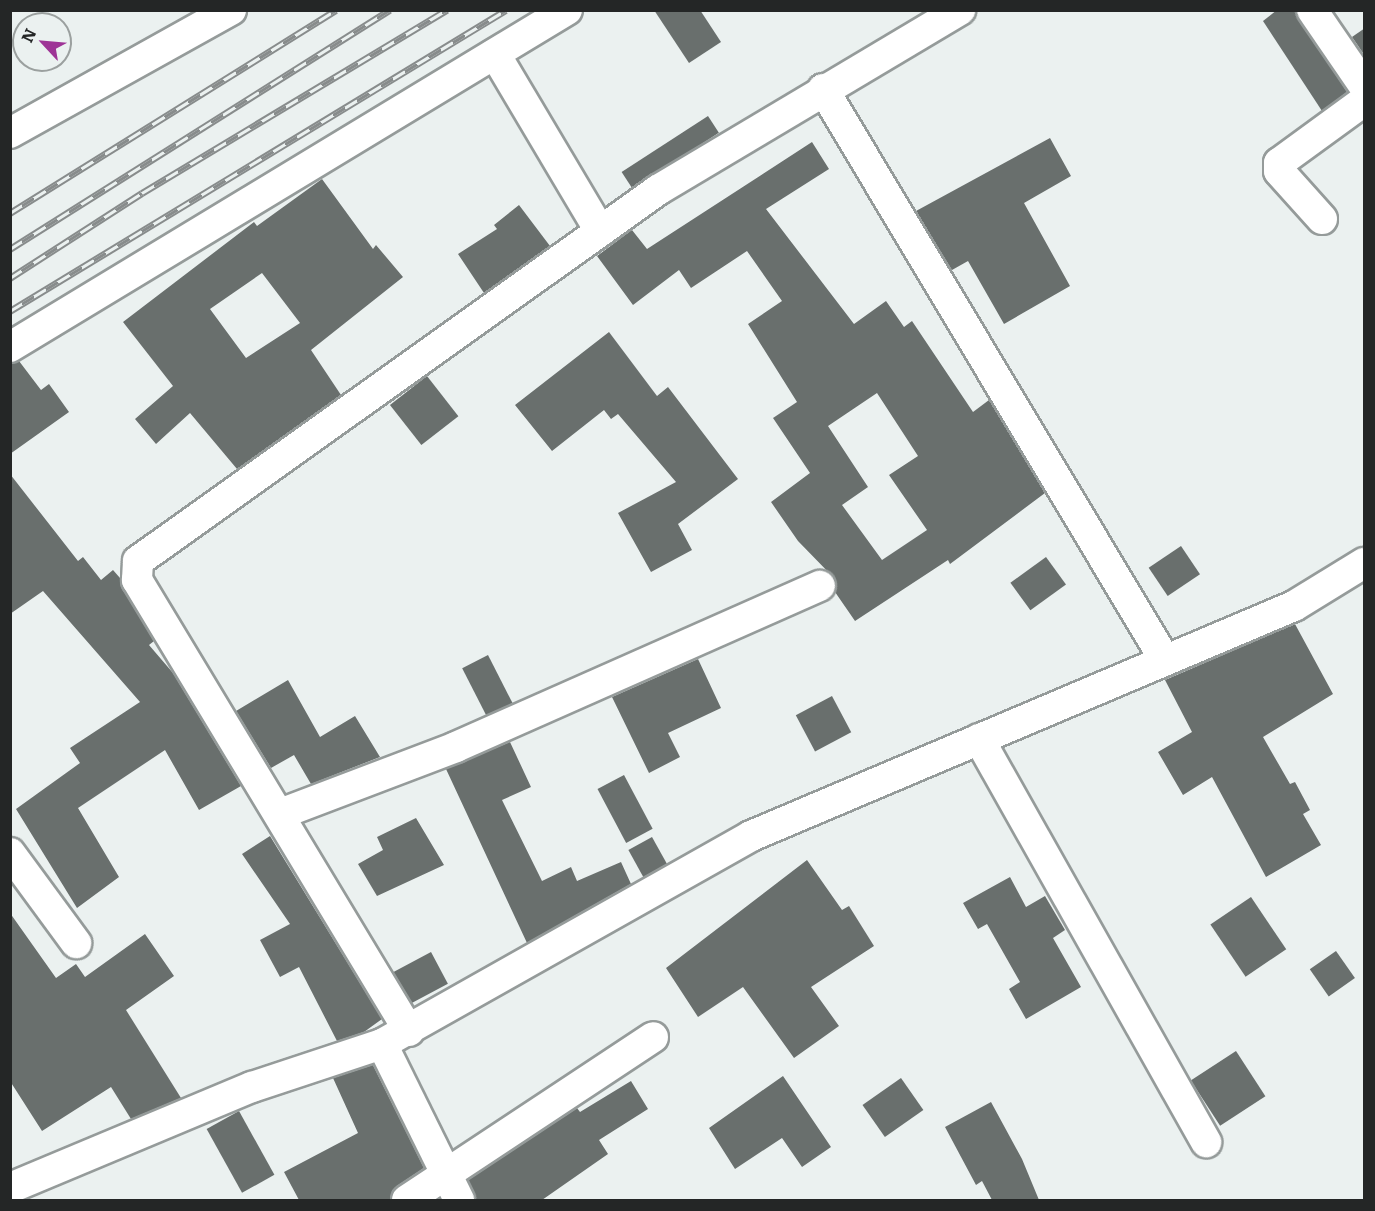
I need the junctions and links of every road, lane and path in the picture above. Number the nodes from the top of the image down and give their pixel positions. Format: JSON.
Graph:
{"nodes":[{"id":1,"x":231,"y":10,"type":"edge"},
{"id":2,"x":567,"y":10,"type":"edge"},
{"id":3,"x":960,"y":10,"type":"edge"},
{"id":4,"x":1312,"y":10,"type":"edge"},
{"id":5,"x":495,"y":54,"type":"junction"},
{"id":6,"x":1365,"y":86,"type":"edge"},
{"id":7,"x":823,"y":89,"type":"junction"},
{"id":8,"x":1365,"y":102,"type":"edge"},
{"id":9,"x":10,"y":133,"type":"edge"},
{"id":10,"x":1322,"y":219,"type":"dead end"},
{"id":11,"x":600,"y":231,"type":"junction"},
{"id":12,"x":10,"y":347,"type":"edge"},
{"id":13,"x":1365,"y":562,"type":"edge"},
{"id":14,"x":820,"y":586,"type":"dead end"},
{"id":15,"x":1165,"y":660,"type":"junction"},
{"id":16,"x":979,"y":739,"type":"junction"},
{"id":17,"x":280,"y":814,"type":"junction"},
{"id":18,"x":10,"y":853,"type":"edge"},
{"id":19,"x":76,"y":943,"type":"dead end"},
{"id":20,"x":410,"y":1031,"type":"junction"},
{"id":21,"x":653,"y":1037,"type":"dead end"},
{"id":22,"x":382,"y":1044,"type":"junction"},
{"id":23,"x":1206,"y":1142,"type":"dead end"},
{"id":24,"x":10,"y":1188,"type":"edge"},
{"id":25,"x":452,"y":1189,"type":"edge"},
{"id":26,"x":407,"y":1200,"type":"edge"}],
"edges":[{"from":1,"to":9,"type":"street"},
{"from":2,"to":5,"type":"street"},
{"from":3,"to":7,"type":"street"},
{"from":4,"to":6,"type":"street"},
{"from":5,"to":11,"type":"street"},
{"from":5,"to":12,"type":"street"},
{"from":7,"to":11,"type":"street"},
{"from":7,"to":15,"type":"street"},
{"from":8,"to":10,"type":"street"},
{"from":11,"to":17,"type":"street"},
{"from":13,"to":15,"type":"street"},
{"from":14,"to":17,"type":"street"},
{"from":15,"to":16,"type":"street"},
{"from":16,"to":20,"type":"street"},
{"from":16,"to":23,"type":"street"},
{"from":17,"to":20,"type":"street"},
{"from":18,"to":19,"type":"street"},
{"from":20,"to":22,"type":"street"},
{"from":21,"to":25,"type":"street"},
{"from":22,"to":24,"type":"street"},
{"from":22,"to":25,"type":"street"},
{"from":25,"to":26,"type":"street"}]}
